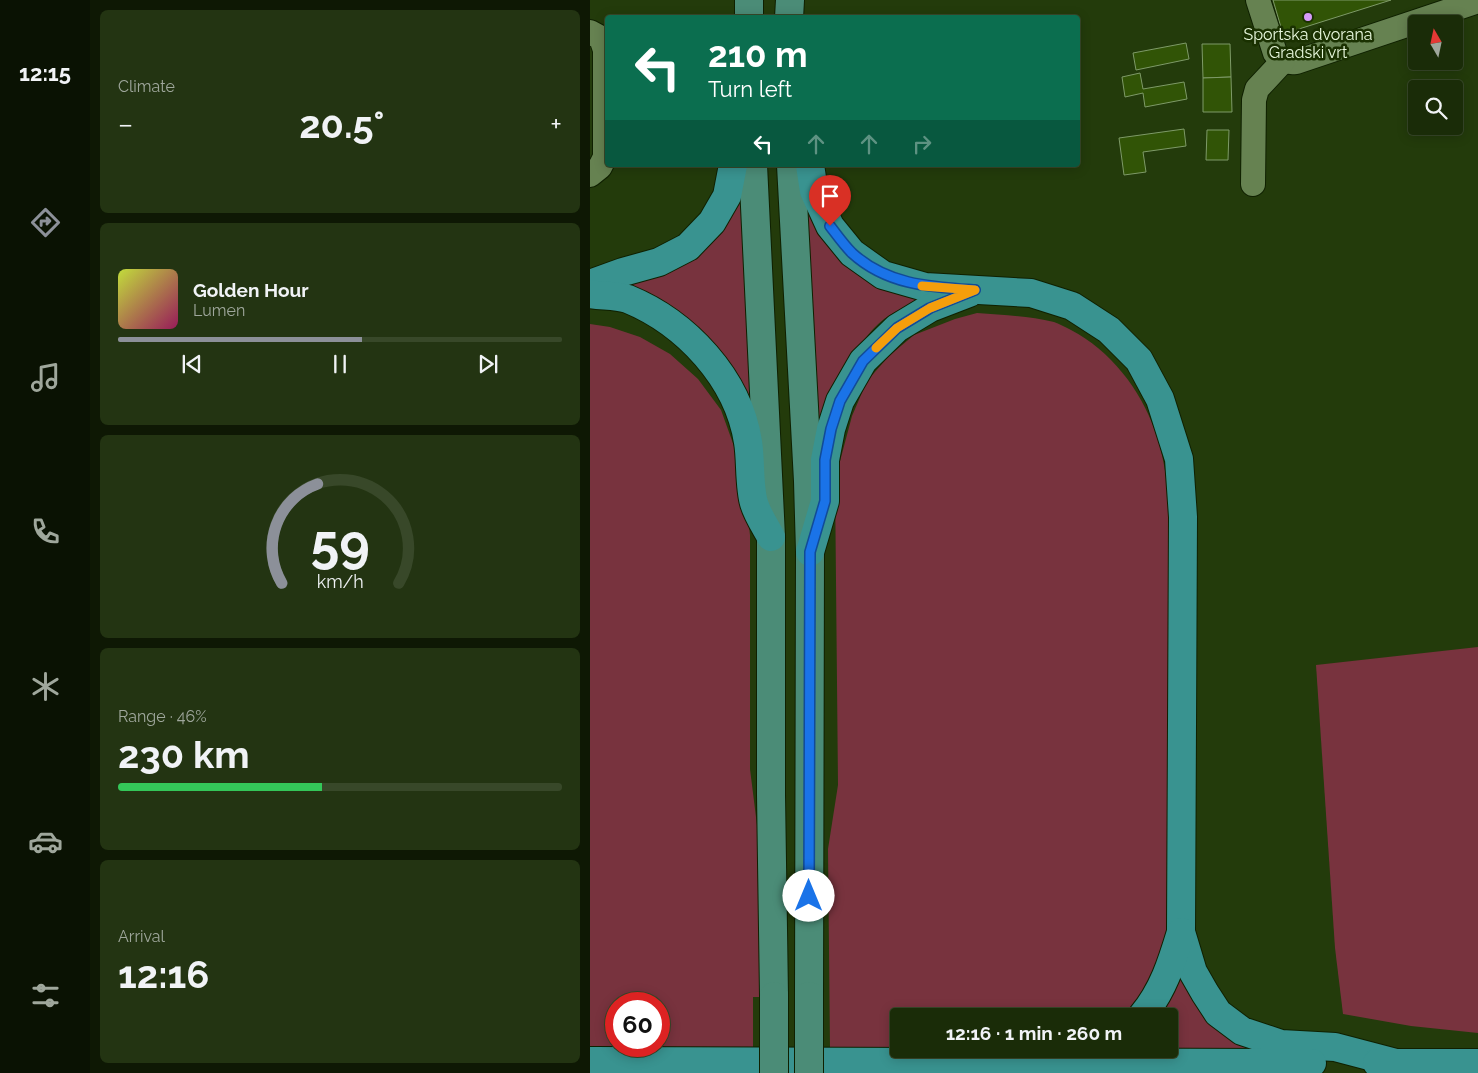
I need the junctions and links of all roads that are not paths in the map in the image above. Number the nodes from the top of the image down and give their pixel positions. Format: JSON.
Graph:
{"nodes":[{"id":1,"x":749,"y":0,"type":"edge"},
{"id":2,"x":790,"y":0,"type":"edge"},
{"id":3,"x":1258,"y":0,"type":"edge"},
{"id":4,"x":1478,"y":1,"type":"edge"},
{"id":5,"x":749,"y":15,"type":"edge"},
{"id":6,"x":789,"y":15,"type":"edge"},
{"id":7,"x":590,"y":32,"type":"edge"},
{"id":8,"x":1283,"y":61,"type":"junction"},
{"id":9,"x":733,"y":167,"type":"edge"},
{"id":10,"x":753,"y":167,"type":"edge"},
{"id":11,"x":791,"y":167,"type":"edge"},
{"id":12,"x":810,"y":167,"type":"edge"},
{"id":13,"x":590,"y":175,"type":"edge"},
{"id":14,"x":1252,"y":184,"type":"dead end"},
{"id":15,"x":590,"y":284,"type":"edge"},
{"id":16,"x":975,"y":290,"type":"junction"},
{"id":17,"x":590,"y":294,"type":"edge"},
{"id":18,"x":771,"y":537,"type":"junction"},
{"id":19,"x":810,"y":552,"type":"junction"},
{"id":20,"x":1181,"y":932,"type":"junction"},
{"id":21,"x":1148,"y":1008,"type":"edge"},
{"id":22,"x":991,"y":1058,"type":"edge"},
{"id":23,"x":590,"y":1061,"type":"edge"},
{"id":24,"x":974,"y":1062,"type":"junction"},
{"id":25,"x":1396,"y":1063,"type":"junction"},
{"id":26,"x":1478,"y":1063,"type":"edge"},
{"id":27,"x":774,"y":1073,"type":"edge"},
{"id":28,"x":809,"y":1073,"type":"edge"}],
"edges":[{"from":1,"to":5,"type":"main road"},
{"from":2,"to":6,"type":"main road"},
{"from":3,"to":8,"type":"street"},
{"from":4,"to":8,"type":"street"},
{"from":7,"to":13,"type":"street"},
{"from":8,"to":14,"type":"street"},
{"from":9,"to":15,"type":"highway"},
{"from":10,"to":18,"type":"main road"},
{"from":11,"to":19,"type":"main road"},
{"from":12,"to":16,"type":"highway"},
{"from":16,"to":19,"type":"highway"},
{"from":16,"to":20,"type":"highway"},
{"from":17,"to":18,"type":"highway"},
{"from":18,"to":27,"type":"main road","bridge":true},
{"from":19,"to":28,"type":"main road","bridge":true},
{"from":20,"to":21,"type":"highway"},
{"from":20,"to":25,"type":"highway"},
{"from":22,"to":24,"type":"highway"},
{"from":23,"to":24,"type":"highway"},
{"from":24,"to":25,"type":"highway"},
{"from":25,"to":26,"type":"highway"}]}
